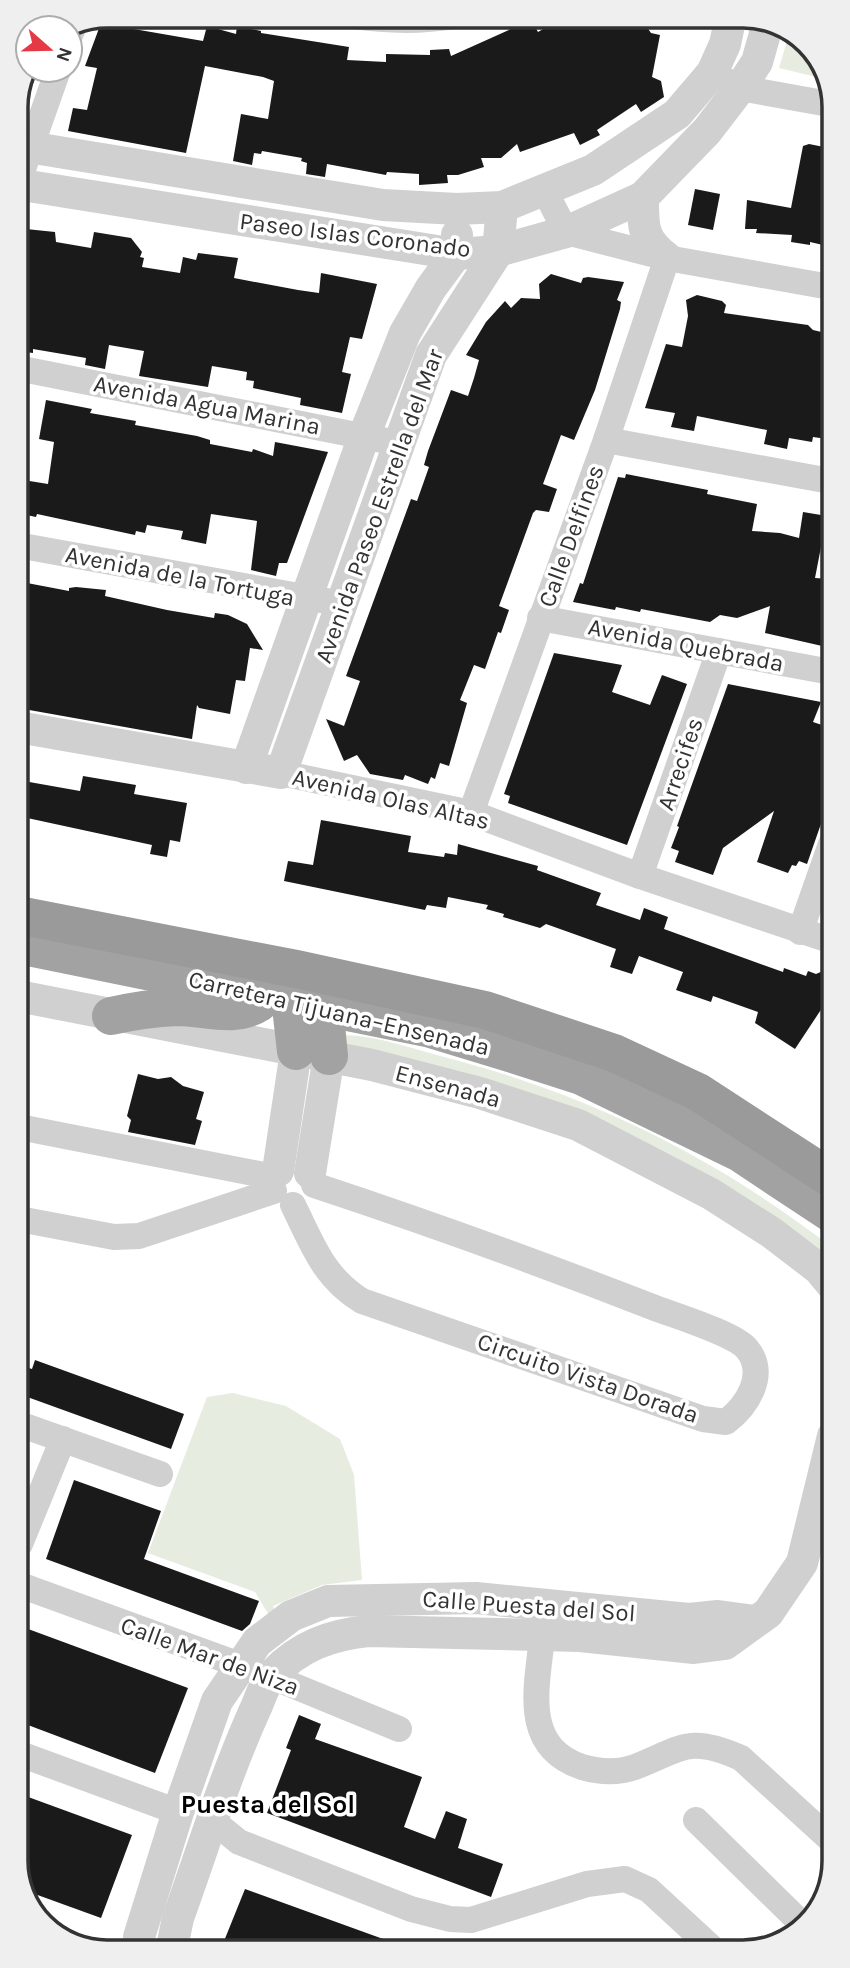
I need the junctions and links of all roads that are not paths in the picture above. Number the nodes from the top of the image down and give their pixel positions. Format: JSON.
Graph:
{"nodes":[{"id":1,"x":728,"y":28,"type":"edge"},
{"id":2,"x":766,"y":32,"type":"edge"},
{"id":3,"x":712,"y":73,"type":"junction"},
{"id":4,"x":52,"y":84,"type":"edge"},
{"id":5,"x":740,"y":88,"type":"junction"},
{"id":6,"x":821,"y":103,"type":"edge"},
{"id":7,"x":28,"y":138,"type":"edge"},
{"id":8,"x":28,"y":148,"type":"edge"},
{"id":9,"x":28,"y":188,"type":"edge"},
{"id":10,"x":545,"y":191,"type":"junction"},
{"id":11,"x":643,"y":197,"type":"junction"},
{"id":12,"x":502,"y":207,"type":"junction"},
{"id":13,"x":457,"y":209,"type":"junction"},
{"id":14,"x":566,"y":232,"type":"junction"},
{"id":15,"x":498,"y":251,"type":"junction"},
{"id":16,"x":456,"y":254,"type":"junction"},
{"id":17,"x":667,"y":258,"type":"junction"},
{"id":18,"x":822,"y":286,"type":"edge"},
{"id":19,"x":28,"y":370,"type":"edge"},
{"id":20,"x":364,"y":436,"type":"junction"},
{"id":21,"x":606,"y":440,"type":"junction"},
{"id":22,"x":397,"y":443,"type":"junction"},
{"id":23,"x":822,"y":480,"type":"edge"},
{"id":24,"x":28,"y":547,"type":"edge"},
{"id":25,"x":306,"y":600,"type":"junction"},
{"id":26,"x":343,"y":604,"type":"junction"},
{"id":27,"x":540,"y":618,"type":"junction"},
{"id":28,"x":719,"y":651,"type":"junction"},
{"id":29,"x":822,"y":670,"type":"edge"},
{"id":30,"x":28,"y":729,"type":"edge"},
{"id":31,"x":246,"y":768,"type":"junction"},
{"id":32,"x":281,"y":773,"type":"junction"},
{"id":33,"x":471,"y":813,"type":"junction"},
{"id":34,"x":822,"y":870,"type":"edge"},
{"id":35,"x":640,"y":877,"type":"junction"},
{"id":36,"x":28,"y":917,"type":"edge"},
{"id":37,"x":800,"y":932,"type":"junction"},
{"id":38,"x":822,"y":938,"type":"edge"},
{"id":39,"x":28,"y":947,"type":"edge"},
{"id":40,"x":28,"y":998,"type":"edge"},
{"id":41,"x":296,"y":999,"type":"junction"},
{"id":42,"x":111,"y":1016,"type":"junction"},
{"id":43,"x":313,"y":1054,"type":"junction"},
{"id":44,"x":698,"y":1092,"type":"junction"},
{"id":45,"x":288,"y":1108,"type":"junction"},
{"id":46,"x":320,"y":1113,"type":"junction"},
{"id":47,"x":28,"y":1129,"type":"edge"},
{"id":48,"x":822,"y":1141,"type":"edge"},
{"id":49,"x":822,"y":1172,"type":"edge"},
{"id":50,"x":312,"y":1179,"type":"junction"},
{"id":51,"x":280,"y":1186,"type":"junction"},
{"id":52,"x":822,"y":1207,"type":"edge"},
{"id":53,"x":28,"y":1221,"type":"edge"},
{"id":54,"x":822,"y":1273,"type":"edge"},
{"id":55,"x":28,"y":1426,"type":"edge"},
{"id":56,"x":63,"y":1439,"type":"junction"},
{"id":57,"x":160,"y":1474,"type":"dead end"},
{"id":58,"x":822,"y":1481,"type":"edge"},
{"id":59,"x":28,"y":1524,"type":"edge"},
{"id":60,"x":28,"y":1588,"type":"edge"},
{"id":61,"x":476,"y":1598,"type":"junction"},
{"id":62,"x":755,"y":1621,"type":"junction"},
{"id":63,"x":477,"y":1633,"type":"junction"},
{"id":64,"x":542,"y":1637,"type":"junction"},
{"id":65,"x":239,"y":1666,"type":"junction"},
{"id":66,"x":270,"y":1676,"type":"junction"},
{"id":67,"x":400,"y":1729,"type":"dead end"},
{"id":68,"x":28,"y":1757,"type":"edge"},
{"id":69,"x":178,"y":1812,"type":"junction"},
{"id":70,"x":696,"y":1820,"type":"dead end"},
{"id":71,"x":213,"y":1821,"type":"junction"},
{"id":72,"x":822,"y":1832,"type":"edge"},
{"id":73,"x":797,"y":1919,"type":"edge"},
{"id":74,"x":130,"y":1940,"type":"edge"},
{"id":75,"x":145,"y":1940,"type":"edge"},
{"id":76,"x":161,"y":1940,"type":"edge"},
{"id":77,"x":175,"y":1940,"type":"edge"},
{"id":78,"x":703,"y":1940,"type":"edge"}],
"edges":[{"from":1,"to":3,"type":"street","name":"Paseo Islas Coronado"},
{"from":2,"to":5,"type":"street","name":"Paseo Islas Coronado"},
{"from":3,"to":5,"type":"street"},
{"from":3,"to":10,"type":"street","name":"Paseo Islas Coronado"},
{"from":4,"to":7,"type":"street"},
{"from":5,"to":6,"type":"street"},
{"from":5,"to":11,"type":"street","name":"Paseo Islas Coronado"},
{"from":8,"to":13,"type":"street","name":"Paseo Islas Coronado"},
{"from":9,"to":16,"type":"street","name":"Paseo Islas Coronado"},
{"from":10,"to":12,"type":"street","name":"Paseo Islas Coronado"},
{"from":10,"to":14,"type":"street"},
{"from":11,"to":14,"type":"street","name":"Paseo Islas Coronado"},
{"from":11,"to":17,"type":"street"},
{"from":12,"to":13,"type":"street","name":"Paseo Islas Coronado"},
{"from":12,"to":15,"type":"street","name":"Avenida Paseo Estrella del Mar"},
{"from":13,"to":16,"type":"street"},
{"from":14,"to":15,"type":"street","name":"Paseo Islas Coronado"},
{"from":14,"to":17,"type":"street"},
{"from":15,"to":16,"type":"street","name":"Paseo Islas Coronado"},
{"from":15,"to":22,"type":"street","name":"Avenida Paseo Estrella del Mar"},
{"from":16,"to":20,"type":"street","name":"Avenida Paseo Estrella del Mar"},
{"from":17,"to":18,"type":"street"},
{"from":17,"to":21,"type":"street","name":"Calle Delfines"},
{"from":19,"to":20,"type":"street","name":"Avenida Agua Marina"},
{"from":20,"to":22,"type":"street","name":"Avenida Agua Marina"},
{"from":20,"to":25,"type":"street","name":"Avenida Paseo Estrella del Mar"},
{"from":21,"to":23,"type":"street"},
{"from":21,"to":27,"type":"street","name":"Calle Delfines"},
{"from":22,"to":26,"type":"street","name":"Avenida Paseo Estrella del Mar"},
{"from":24,"to":25,"type":"street","name":"Avenida de la Tortuga"},
{"from":25,"to":26,"type":"street","name":"Avenida de la Tortuga"},
{"from":25,"to":31,"type":"street","name":"Avenida Paseo Estrella del Mar"},
{"from":26,"to":32,"type":"street","name":"Avenida Paseo Estrella del Mar"},
{"from":27,"to":28,"type":"street","name":"Avenida Quebrada"},
{"from":27,"to":33,"type":"street","name":"Calle Delfines"},
{"from":28,"to":29,"type":"street","name":"Avenida Quebrada"},
{"from":28,"to":35,"type":"street","name":"Arrecifes"},
{"from":30,"to":31,"type":"street","name":"Avenida Olas Altas"},
{"from":31,"to":32,"type":"street","name":"Avenida Olas Altas"},
{"from":32,"to":33,"type":"street","name":"Avenida Olas Altas"},
{"from":33,"to":35,"type":"street","name":"Avenida Olas Altas"},
{"from":34,"to":37,"type":"street"},
{"from":35,"to":37,"type":"street","name":"Avenida Olas Altas"},
{"from":36,"to":44,"type":"highway","name":"Carretera Tijuana–Ensenada"},
{"from":37,"to":38,"type":"street","name":"Avenida Olas Altas"},
{"from":39,"to":41,"type":"highway","name":"Carretera Tijuana–Ensenada"},
{"from":40,"to":42,"type":"street","name":"Ensenada"},
{"from":41,"to":42,"type":"highway"},
{"from":41,"to":43,"type":"highway"},
{"from":41,"to":52,"type":"highway","name":"Carretera Tijuana–Ensenada"},
{"from":42,"to":43,"type":"street","name":"Ensenada"},
{"from":43,"to":45,"type":"street"},
{"from":43,"to":46,"type":"street"},
{"from":43,"to":54,"type":"street","name":"Ensenada"},
{"from":44,"to":48,"type":"highway"},
{"from":44,"to":49,"type":"highway","name":"Carretera Tijuana–Ensenada"},
{"from":45,"to":46,"type":"street"},
{"from":45,"to":51,"type":"street"},
{"from":46,"to":50,"type":"street"},
{"from":47,"to":51,"type":"street"},
{"from":50,"to":51,"type":"street"},
{"from":50,"to":51,"type":"street"},
{"from":50,"to":51,"type":"street","name":"Circuito Vista Dorada"},
{"from":51,"to":53,"type":"street"},
{"from":55,"to":56,"type":"street"},
{"from":56,"to":57,"type":"street"},
{"from":56,"to":59,"type":"street"},
{"from":58,"to":62,"type":"street","name":"Calle Puesta del Sol"},
{"from":60,"to":65,"type":"street","name":"Calle Mar de Niza"},
{"from":61,"to":62,"type":"street","name":"Calle Puesta del Sol"},
{"from":61,"to":63,"type":"street"},
{"from":61,"to":65,"type":"street","name":"Calle Puesta del Sol"},
{"from":62,"to":64,"type":"street","name":"Calle Puesta del Sol"},
{"from":63,"to":64,"type":"street","name":"Calle Puesta del Sol"},
{"from":63,"to":66,"type":"street","name":"Calle Puesta del Sol"},
{"from":64,"to":72,"type":"street"},
{"from":65,"to":66,"type":"street","name":"Calle Mar de Niza"},
{"from":65,"to":69,"type":"street","name":"Calle Puesta del Sol"},
{"from":66,"to":67,"type":"street","name":"Calle Mar de Niza"},
{"from":66,"to":71,"type":"street","name":"Calle Puesta del Sol"},
{"from":68,"to":69,"type":"street"},
{"from":69,"to":74,"type":"street","name":"Calle Puesta del Sol"},
{"from":70,"to":73,"type":"street"},
{"from":71,"to":77,"type":"street","name":"Calle Puesta del Sol"},
{"from":71,"to":78,"type":"street"},
{"from":75,"to":76,"type":"street"}]}
